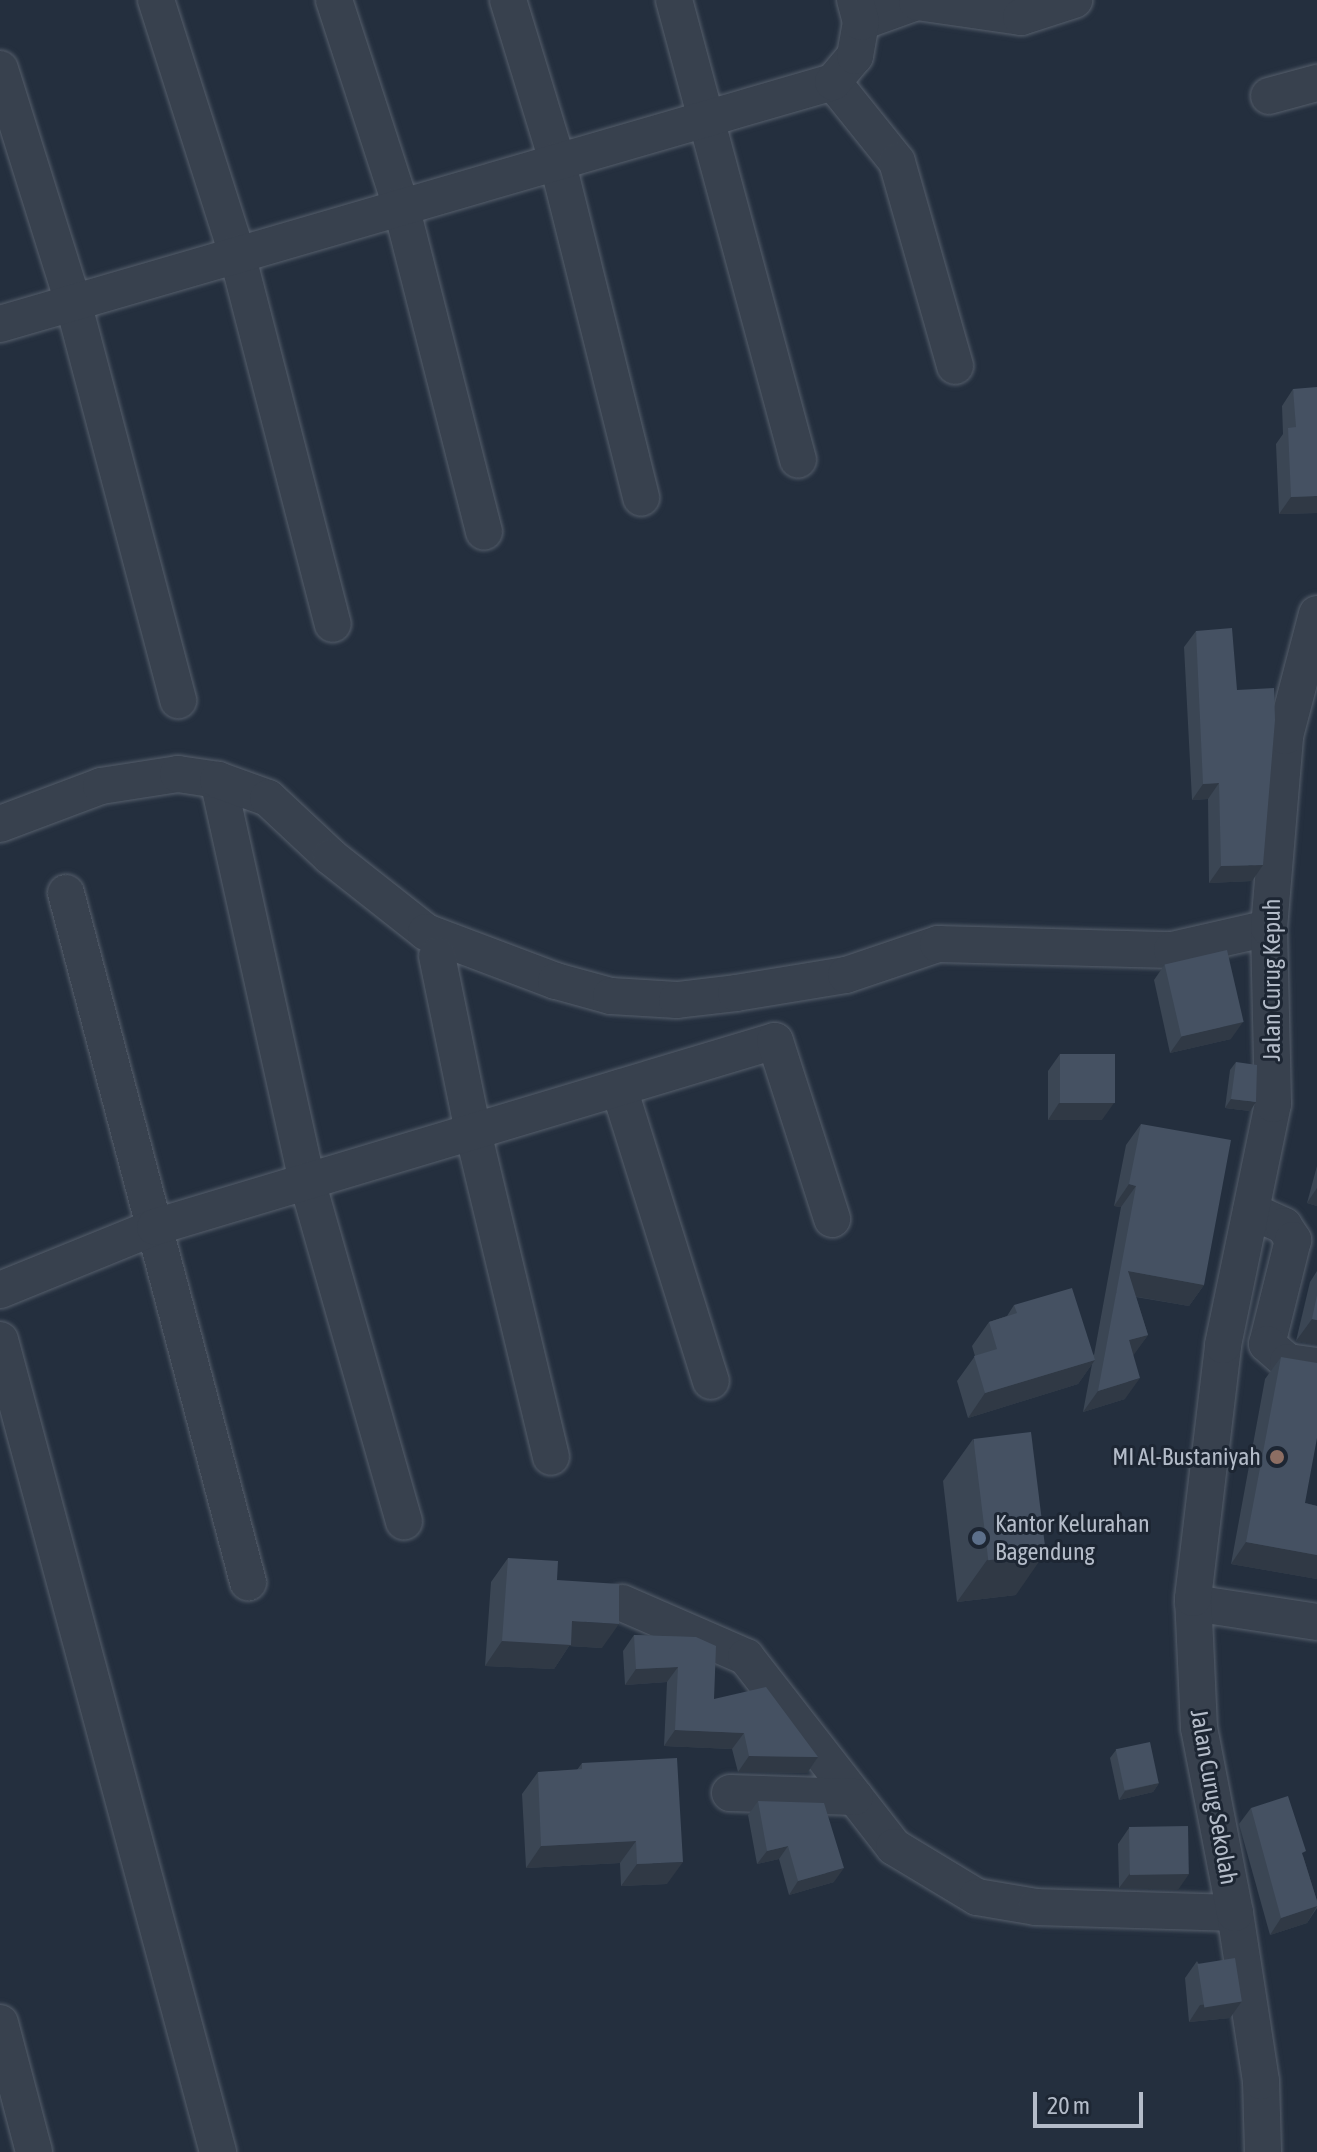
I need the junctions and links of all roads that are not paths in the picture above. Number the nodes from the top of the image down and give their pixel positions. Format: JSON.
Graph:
{"nodes":[{"id":1,"x":156,"y":0,"type":"edge"},
{"id":2,"x":334,"y":0,"type":"edge"},
{"id":3,"x":508,"y":0,"type":"edge"},
{"id":4,"x":674,"y":0,"type":"edge"},
{"id":5,"x":1074,"y":0,"type":"edge"},
{"id":6,"x":858,"y":11,"type":"edge"},
{"id":7,"x":0,"y":69,"type":"edge"},
{"id":8,"x":833,"y":82,"type":"junction"},
{"id":9,"x":1317,"y":83,"type":"edge"},
{"id":10,"x":1269,"y":96,"type":"dead end"},
{"id":11,"x":706,"y":117,"type":"junction"},
{"id":12,"x":557,"y":160,"type":"junction"},
{"id":13,"x":401,"y":206,"type":"junction"},
{"id":14,"x":237,"y":254,"type":"junction"},
{"id":15,"x":73,"y":302,"type":"junction"},
{"id":16,"x":0,"y":324,"type":"edge"},
{"id":17,"x":955,"y":366,"type":"dead end"},
{"id":18,"x":798,"y":460,"type":"dead end"},
{"id":19,"x":641,"y":498,"type":"dead end"},
{"id":20,"x":484,"y":532,"type":"dead end"},
{"id":21,"x":1317,"y":614,"type":"edge"},
{"id":22,"x":333,"y":624,"type":"dead end"},
{"id":23,"x":178,"y":700,"type":"dead end"},
{"id":24,"x":218,"y":780,"type":"junction"},
{"id":25,"x":0,"y":824,"type":"edge"},
{"id":26,"x":66,"y":893,"type":"dead end"},
{"id":27,"x":1269,"y":928,"type":"junction"},
{"id":28,"x":437,"y":956,"type":"dead end"},
{"id":29,"x":619,"y":1088,"type":"junction"},
{"id":30,"x":473,"y":1132,"type":"junction"},
{"id":31,"x":307,"y":1181,"type":"junction"},
{"id":32,"x":1251,"y":1211,"type":"junction"},
{"id":33,"x":832,"y":1219,"type":"dead end"},
{"id":34,"x":155,"y":1227,"type":"junction"},
{"id":35,"x":0,"y":1290,"type":"edge"},
{"id":36,"x":0,"y":1340,"type":"edge"},
{"id":37,"x":1223,"y":1345,"type":"joint"},
{"id":38,"x":1317,"y":1366,"type":"edge"},
{"id":39,"x":711,"y":1381,"type":"dead end"},
{"id":40,"x":551,"y":1457,"type":"dead end"},
{"id":41,"x":404,"y":1521,"type":"dead end"},
{"id":42,"x":248,"y":1582,"type":"dead end"},
{"id":43,"x":622,"y":1603,"type":"edge"},
{"id":44,"x":1193,"y":1603,"type":"junction"},
{"id":45,"x":1317,"y":1622,"type":"edge"},
{"id":46,"x":730,"y":1793,"type":"dead end"},
{"id":47,"x":855,"y":1797,"type":"junction"},
{"id":48,"x":1235,"y":1913,"type":"junction"},
{"id":49,"x":0,"y":2023,"type":"edge"},
{"id":50,"x":34,"y":2152,"type":"edge"},
{"id":51,"x":218,"y":2152,"type":"edge"},
{"id":52,"x":1263,"y":2152,"type":"edge"}],
"edges":[{"from":1,"to":14,"type":"street"},
{"from":2,"to":13,"type":"street"},
{"from":3,"to":12,"type":"street"},
{"from":4,"to":11,"type":"street"},
{"from":5,"to":6,"type":"street"},
{"from":6,"to":8,"type":"street"},
{"from":7,"to":15,"type":"street"},
{"from":8,"to":11,"type":"street"},
{"from":8,"to":17,"type":"street"},
{"from":9,"to":10,"type":"street"},
{"from":11,"to":12,"type":"street"},
{"from":11,"to":18,"type":"street"},
{"from":12,"to":13,"type":"street"},
{"from":12,"to":19,"type":"street"},
{"from":13,"to":14,"type":"street"},
{"from":13,"to":20,"type":"street"},
{"from":14,"to":15,"type":"street"},
{"from":14,"to":22,"type":"street"},
{"from":15,"to":16,"type":"street"},
{"from":15,"to":23,"type":"street"},
{"from":21,"to":27,"type":"street","name":"Jalan Curug Kepuh"},
{"from":24,"to":25,"type":"street"},
{"from":24,"to":27,"type":"street"},
{"from":24,"to":31,"type":"street"},
{"from":26,"to":34,"type":"street"},
{"from":27,"to":32,"type":"street","name":"Jalan Curug Kepuh"},
{"from":28,"to":30,"type":"street"},
{"from":29,"to":30,"type":"street"},
{"from":29,"to":33,"type":"street"},
{"from":29,"to":39,"type":"street"},
{"from":30,"to":31,"type":"street"},
{"from":30,"to":40,"type":"street"},
{"from":31,"to":34,"type":"street"},
{"from":31,"to":41,"type":"street"},
{"from":32,"to":37,"type":"street","name":"Jalan Curug Kepuh"},
{"from":32,"to":38,"type":"street"},
{"from":34,"to":35,"type":"street"},
{"from":34,"to":42,"type":"street"},
{"from":36,"to":51,"type":"street"},
{"from":37,"to":44,"type":"street","name":"Jalan Curug Sekolah"},
{"from":43,"to":47,"type":"street"},
{"from":44,"to":45,"type":"street"},
{"from":44,"to":48,"type":"street","name":"Jalan Curug Sekolah"},
{"from":46,"to":47,"type":"street"},
{"from":47,"to":48,"type":"street"},
{"from":48,"to":52,"type":"street","name":"Jalan Curug Sekolah"},
{"from":49,"to":50,"type":"street"}]}
